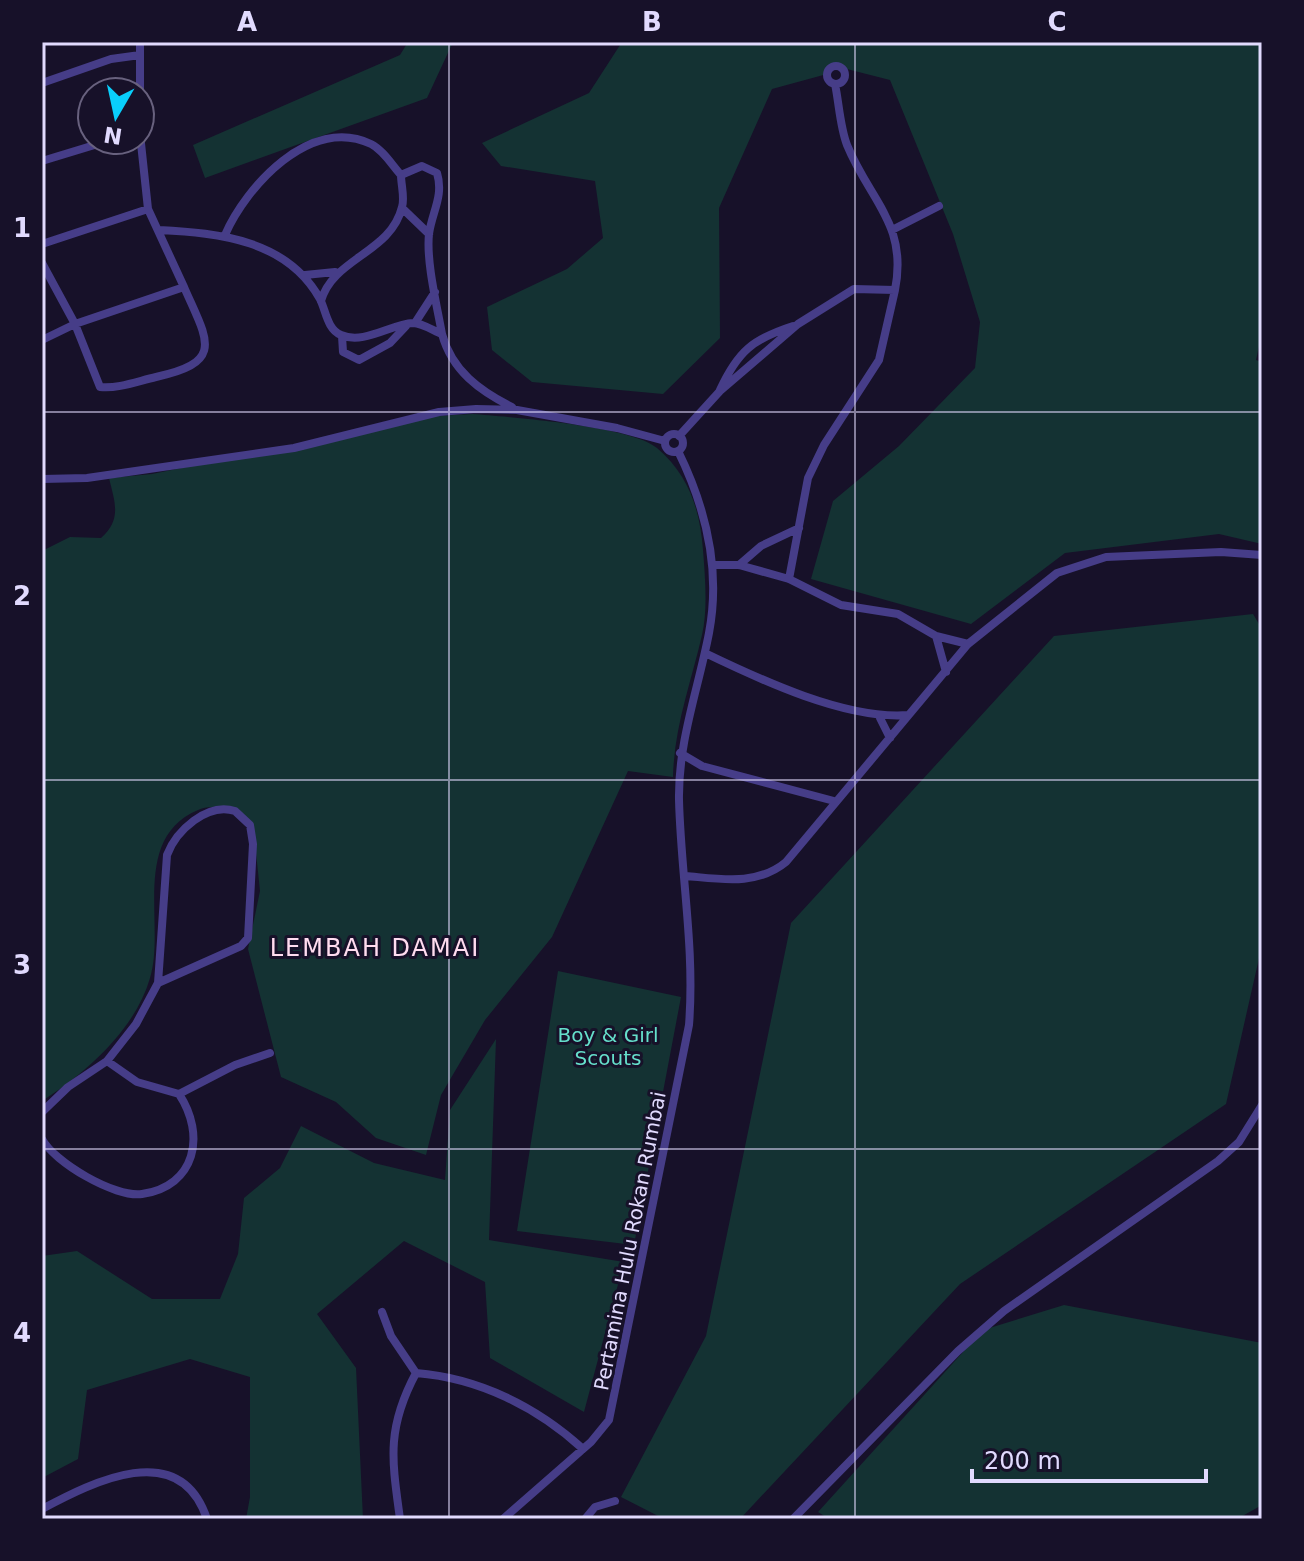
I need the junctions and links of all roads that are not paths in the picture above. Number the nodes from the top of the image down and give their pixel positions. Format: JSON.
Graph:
{"nodes":[{"id":1,"x":140,"y":42,"type":"edge"},
{"id":2,"x":140,"y":55,"type":"junction"},
{"id":3,"x":140,"y":76,"type":"edge"},
{"id":4,"x":42,"y":83,"type":"edge"},
{"id":5,"x":835,"y":84,"type":"dead end"},
{"id":6,"x":76,"y":151,"type":"edge"},
{"id":7,"x":142,"y":156,"type":"edge"},
{"id":8,"x":42,"y":161,"type":"edge"},
{"id":9,"x":401,"y":175,"type":"junction"},
{"id":10,"x":939,"y":206,"type":"dead end"},
{"id":11,"x":402,"y":208,"type":"junction"},
{"id":12,"x":148,"y":209,"type":"junction"},
{"id":13,"x":159,"y":230,"type":"junction"},
{"id":14,"x":892,"y":230,"type":"junction"},
{"id":15,"x":429,"y":234,"type":"junction"},
{"id":16,"x":225,"y":235,"type":"junction"},
{"id":17,"x":42,"y":244,"type":"edge"},
{"id":18,"x":42,"y":263,"type":"edge"},
{"id":19,"x":336,"y":272,"type":"junction"},
{"id":20,"x":305,"y":275,"type":"junction"},
{"id":21,"x":184,"y":287,"type":"junction"},
{"id":22,"x":895,"y":290,"type":"junction"},
{"id":23,"x":435,"y":292,"type":"junction"},
{"id":24,"x":321,"y":301,"type":"junction"},
{"id":25,"x":75,"y":324,"type":"junction"},
{"id":26,"x":411,"y":324,"type":"junction"},
{"id":27,"x":798,"y":324,"type":"junction"},
{"id":28,"x":442,"y":334,"type":"junction"},
{"id":29,"x":342,"y":336,"type":"junction"},
{"id":30,"x":42,"y":340,"type":"edge"},
{"id":31,"x":720,"y":391,"type":"junction"},
{"id":32,"x":517,"y":410,"type":"junction"},
{"id":33,"x":679,"y":436,"type":"junction"},
{"id":34,"x":665,"y":441,"type":"junction"},
{"id":35,"x":678,"y":451,"type":"junction"},
{"id":36,"x":42,"y":479,"type":"edge"},
{"id":37,"x":799,"y":528,"type":"junction"},
{"id":38,"x":1262,"y":555,"type":"edge"},
{"id":39,"x":714,"y":565,"type":"junction"},
{"id":40,"x":739,"y":565,"type":"junction"},
{"id":41,"x":789,"y":579,"type":"junction"},
{"id":42,"x":936,"y":636,"type":"junction"},
{"id":43,"x":968,"y":644,"type":"junction"},
{"id":44,"x":705,"y":653,"type":"junction"},
{"id":45,"x":946,"y":672,"type":"junction"},
{"id":46,"x":908,"y":715,"type":"junction"},
{"id":47,"x":880,"y":718,"type":"junction"},
{"id":48,"x":890,"y":738,"type":"junction"},
{"id":49,"x":680,"y":753,"type":"junction"},
{"id":50,"x":834,"y":801,"type":"junction"},
{"id":51,"x":686,"y":876,"type":"junction"},
{"id":52,"x":158,"y":983,"type":"junction"},
{"id":53,"x":270,"y":1053,"type":"dead end"},
{"id":54,"x":107,"y":1061,"type":"junction"},
{"id":55,"x":179,"y":1094,"type":"junction"},
{"id":56,"x":1262,"y":1105,"type":"edge"},
{"id":57,"x":42,"y":1112,"type":"edge"},
{"id":58,"x":42,"y":1139,"type":"edge"},
{"id":59,"x":382,"y":1312,"type":"dead end"},
{"id":60,"x":416,"y":1373,"type":"junction"},
{"id":61,"x":583,"y":1449,"type":"junction"},
{"id":62,"x":615,"y":1501,"type":"dead end"},
{"id":63,"x":42,"y":1509,"type":"edge"},
{"id":64,"x":207,"y":1519,"type":"edge"},
{"id":65,"x":400,"y":1519,"type":"edge"},
{"id":66,"x":503,"y":1519,"type":"edge"},
{"id":67,"x":585,"y":1519,"type":"edge"},
{"id":68,"x":793,"y":1519,"type":"edge"}],
"edges":[{"from":1,"to":2,"type":"street"},
{"from":2,"to":3,"type":"street"},
{"from":2,"to":4,"type":"street"},
{"from":5,"to":14,"type":"street"},
{"from":6,"to":8,"type":"street"},
{"from":7,"to":12,"type":"street"},
{"from":9,"to":11,"type":"street"},
{"from":9,"to":15,"type":"street"},
{"from":9,"to":16,"type":"street"},
{"from":10,"to":14,"type":"street"},
{"from":11,"to":15,"type":"street"},
{"from":11,"to":19,"type":"street"},
{"from":12,"to":13,"type":"street"},
{"from":12,"to":17,"type":"street"},
{"from":13,"to":16,"type":"street"},
{"from":13,"to":21,"type":"street"},
{"from":14,"to":22,"type":"street"},
{"from":15,"to":23,"type":"street"},
{"from":16,"to":20,"type":"street"},
{"from":18,"to":25,"type":"street"},
{"from":19,"to":20,"type":"street"},
{"from":19,"to":24,"type":"street"},
{"from":20,"to":24,"type":"street"},
{"from":21,"to":25,"type":"street"},
{"from":21,"to":25,"type":"street"},
{"from":22,"to":27,"type":"street"},
{"from":22,"to":37,"type":"street"},
{"from":23,"to":26,"type":"street"},
{"from":23,"to":28,"type":"street"},
{"from":24,"to":29,"type":"street"},
{"from":25,"to":30,"type":"street"},
{"from":26,"to":28,"type":"street"},
{"from":26,"to":29,"type":"street"},
{"from":26,"to":29,"type":"street"},
{"from":27,"to":31,"type":"street"},
{"from":27,"to":31,"type":"street"},
{"from":28,"to":32,"type":"street"},
{"from":31,"to":33,"type":"street"},
{"from":32,"to":34,"type":"street"},
{"from":32,"to":36,"type":"street"},
{"from":33,"to":34,"type":"street"},
{"from":33,"to":35,"type":"street"},
{"from":34,"to":35,"type":"street"},
{"from":35,"to":39,"type":"street","name":"Pertamina Hulu Rokan Rumbai"},
{"from":37,"to":40,"type":"street"},
{"from":37,"to":41,"type":"street"},
{"from":38,"to":43,"type":"street"},
{"from":39,"to":40,"type":"street"},
{"from":39,"to":44,"type":"street","name":"Pertamina Hulu Rokan Rumbai"},
{"from":40,"to":41,"type":"street"},
{"from":41,"to":42,"type":"street"},
{"from":42,"to":43,"type":"street"},
{"from":42,"to":45,"type":"street"},
{"from":43,"to":45,"type":"street"},
{"from":44,"to":47,"type":"street"},
{"from":44,"to":49,"type":"street","name":"Pertamina Hulu Rokan Rumbai"},
{"from":45,"to":46,"type":"street"},
{"from":46,"to":47,"type":"street"},
{"from":46,"to":48,"type":"street"},
{"from":47,"to":48,"type":"street"},
{"from":48,"to":50,"type":"street"},
{"from":49,"to":50,"type":"street"},
{"from":49,"to":51,"type":"street","name":"Pertamina Hulu Rokan Rumbai"},
{"from":50,"to":51,"type":"street"},
{"from":51,"to":61,"type":"street","name":"Pertamina Hulu Rokan Rumbai"},
{"from":52,"to":52,"type":"street"},
{"from":52,"to":54,"type":"street"},
{"from":53,"to":55,"type":"street"},
{"from":54,"to":55,"type":"street"},
{"from":54,"to":57,"type":"street"},
{"from":55,"to":58,"type":"street"},
{"from":56,"to":68,"type":"street"},
{"from":59,"to":60,"type":"street"},
{"from":60,"to":61,"type":"street"},
{"from":60,"to":65,"type":"street"},
{"from":61,"to":66,"type":"street","name":"Pertamina Hulu Rokan Rumbai"},
{"from":62,"to":67,"type":"street"},
{"from":63,"to":64,"type":"street"}]}
